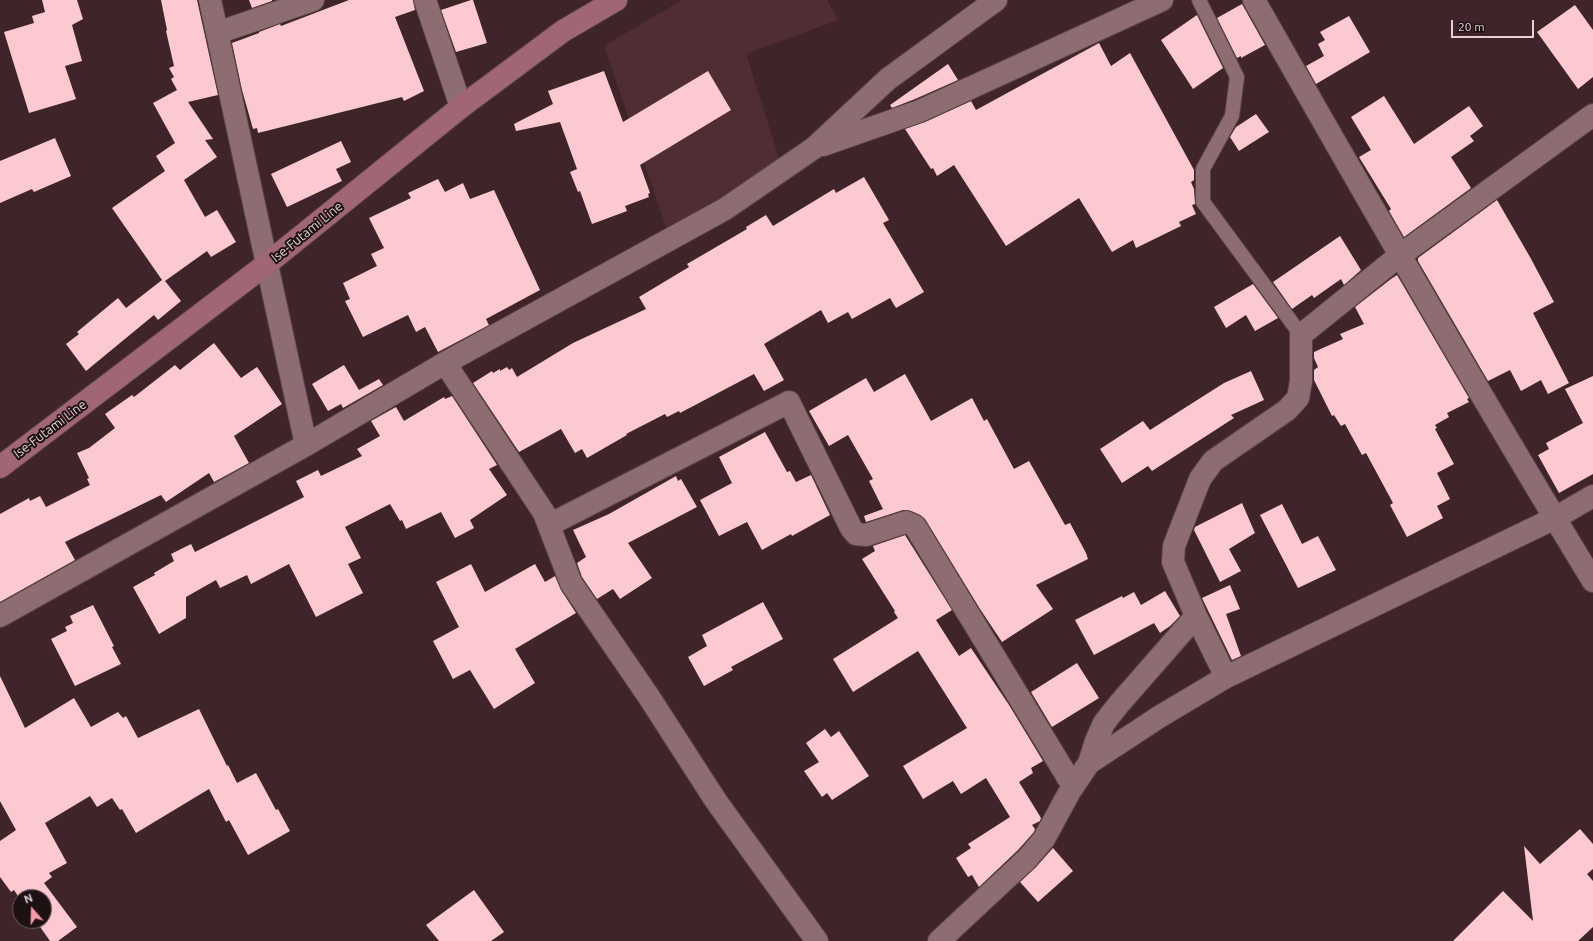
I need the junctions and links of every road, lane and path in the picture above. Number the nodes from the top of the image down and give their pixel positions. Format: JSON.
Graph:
{"nodes":[{"id":1,"x":210,"y":0,"type":"edge"},
{"id":2,"x":313,"y":0,"type":"edge"},
{"id":3,"x":426,"y":0,"type":"edge"},
{"id":4,"x":996,"y":0,"type":"edge"},
{"id":5,"x":1162,"y":0,"type":"edge"},
{"id":6,"x":1199,"y":0,"type":"edge"},
{"id":7,"x":1254,"y":0,"type":"edge"},
{"id":8,"x":609,"y":2,"type":"edge"},
{"id":9,"x":217,"y":33,"type":"junction"},
{"id":10,"x":461,"y":107,"type":"junction"},
{"id":11,"x":1593,"y":115,"type":"edge"},
{"id":12,"x":814,"y":148,"type":"junction"},
{"id":13,"x":1399,"y":256,"type":"junction"},
{"id":14,"x":268,"y":263,"type":"junction"},
{"id":15,"x":1300,"y":334,"type":"junction"},
{"id":16,"x":445,"y":364,"type":"junction"},
{"id":17,"x":306,"y":445,"type":"junction"},
{"id":18,"x":0,"y":467,"type":"edge"},
{"id":19,"x":1593,"y":496,"type":"edge"},
{"id":20,"x":1554,"y":518,"type":"junction"},
{"id":21,"x":549,"y":525,"type":"junction"},
{"id":22,"x":1593,"y":581,"type":"edge"},
{"id":23,"x":0,"y":616,"type":"edge"},
{"id":24,"x":1196,"y":616,"type":"junction"},
{"id":25,"x":1226,"y":677,"type":"junction"},
{"id":26,"x":1089,"y":763,"type":"junction"},
{"id":27,"x":1073,"y":786,"type":"junction"},
{"id":28,"x":817,"y":941,"type":"edge"},
{"id":29,"x":939,"y":941,"type":"edge"}],
"edges":[{"from":1,"to":9,"type":"street"},
{"from":2,"to":9,"type":"street"},
{"from":3,"to":10,"type":"street"},
{"from":4,"to":12,"type":"street"},
{"from":5,"to":12,"type":"street"},
{"from":6,"to":15,"type":"lane"},
{"from":7,"to":13,"type":"street"},
{"from":8,"to":10,"type":"main road","name":"Ise-Futami Line"},
{"from":9,"to":14,"type":"street"},
{"from":10,"to":14,"type":"main road","name":"Ise-Futami Line"},
{"from":11,"to":13,"type":"street"},
{"from":12,"to":16,"type":"street"},
{"from":13,"to":15,"type":"street"},
{"from":13,"to":20,"type":"street"},
{"from":14,"to":17,"type":"street"},
{"from":14,"to":18,"type":"main road","name":"Ise-Futami Line"},
{"from":15,"to":24,"type":"street"},
{"from":16,"to":17,"type":"street"},
{"from":16,"to":21,"type":"street"},
{"from":17,"to":23,"type":"street"},
{"from":19,"to":20,"type":"street"},
{"from":20,"to":22,"type":"street"},
{"from":20,"to":25,"type":"street"},
{"from":21,"to":27,"type":"street"},
{"from":21,"to":28,"type":"street"},
{"from":24,"to":25,"type":"street"},
{"from":24,"to":26,"type":"street"},
{"from":25,"to":26,"type":"street"},
{"from":26,"to":27,"type":"street"},
{"from":27,"to":29,"type":"street"}]}
